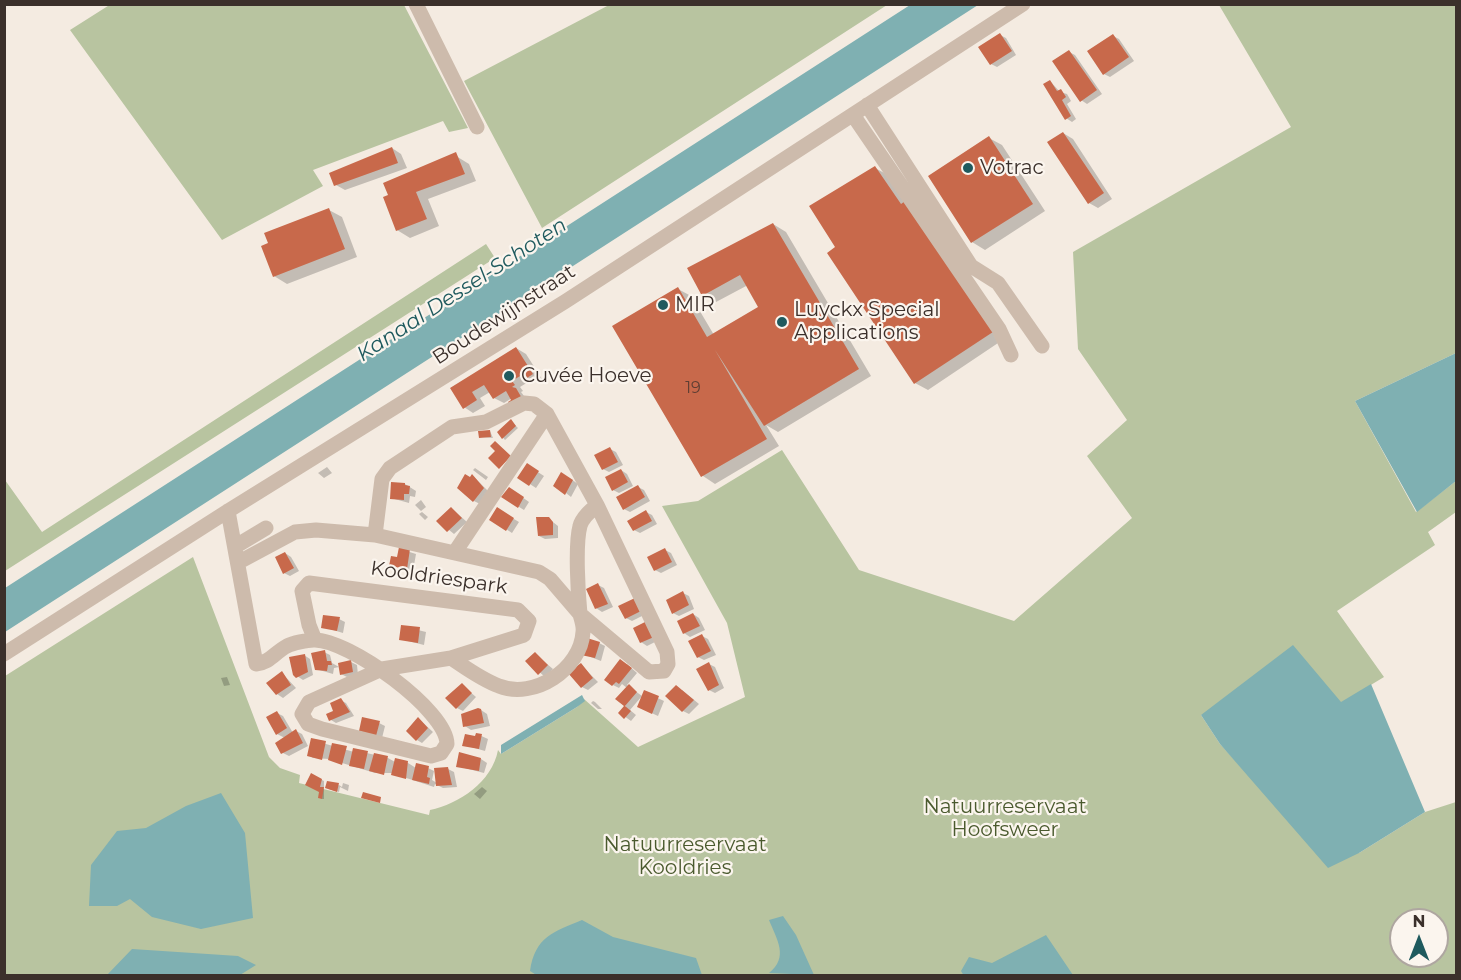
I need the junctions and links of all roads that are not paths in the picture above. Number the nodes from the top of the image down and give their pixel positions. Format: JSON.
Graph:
{"nodes":[{"id":1,"x":416,"y":4,"type":"edge"},
{"id":2,"x":1023,"y":4,"type":"edge"},
{"id":3,"x":867,"y":105,"type":"junction"},
{"id":4,"x":853,"y":115,"type":"junction"},
{"id":5,"x":477,"y":127,"type":"dead end"},
{"id":6,"x":1042,"y":346,"type":"dead end"},
{"id":7,"x":1011,"y":355,"type":"dead end"},
{"id":8,"x":547,"y":414,"type":"junction"},
{"id":9,"x":597,"y":505,"type":"junction"},
{"id":10,"x":228,"y":511,"type":"junction"},
{"id":11,"x":266,"y":528,"type":"dead end"},
{"id":12,"x":375,"y":535,"type":"junction"},
{"id":13,"x":236,"y":546,"type":"junction"},
{"id":14,"x":456,"y":552,"type":"junction"},
{"id":15,"x":239,"y":562,"type":"junction"},
{"id":16,"x":580,"y":614,"type":"junction"},
{"id":17,"x":315,"y":640,"type":"junction"},
{"id":18,"x":4,"y":654,"type":"edge"},
{"id":19,"x":451,"y":658,"type":"junction"},
{"id":20,"x":382,"y":669,"type":"junction"}],
"edges":[{"from":1,"to":5,"type":"street"},
{"from":2,"to":3,"type":"street","name":"Boudewijnstraat"},
{"from":3,"to":4,"type":"street","name":"Boudewijnstraat"},
{"from":3,"to":6,"type":"street"},
{"from":4,"to":7,"type":"street"},
{"from":4,"to":10,"type":"street","name":"Boudewijnstraat"},
{"from":8,"to":9,"type":"street","name":"Kooldriespark"},
{"from":8,"to":12,"type":"street","name":"Kooldriespark"},
{"from":8,"to":14,"type":"street","name":"Kooldriespark"},
{"from":9,"to":16,"type":"street"},
{"from":9,"to":16,"type":"street","name":"Kooldriespark"},
{"from":10,"to":13,"type":"street","name":"Kooldriespark"},
{"from":10,"to":18,"type":"street","name":"Boudewijnstraat"},
{"from":11,"to":13,"type":"street"},
{"from":12,"to":14,"type":"street","name":"Kooldriespark"},
{"from":12,"to":15,"type":"street","name":"Kooldriespark"},
{"from":13,"to":15,"type":"street","name":"Kooldriespark"},
{"from":14,"to":16,"type":"street","name":"Kooldriespark"},
{"from":15,"to":17,"type":"street","name":"Kooldriespark"},
{"from":16,"to":19,"type":"street"},
{"from":17,"to":19,"type":"street","name":"Kooldriespark"},
{"from":17,"to":20,"type":"street","name":"Kooldriespark"},
{"from":19,"to":20,"type":"street","name":"Kooldriespark"},
{"from":20,"to":20,"type":"street","name":"Kooldriespark"}]}
